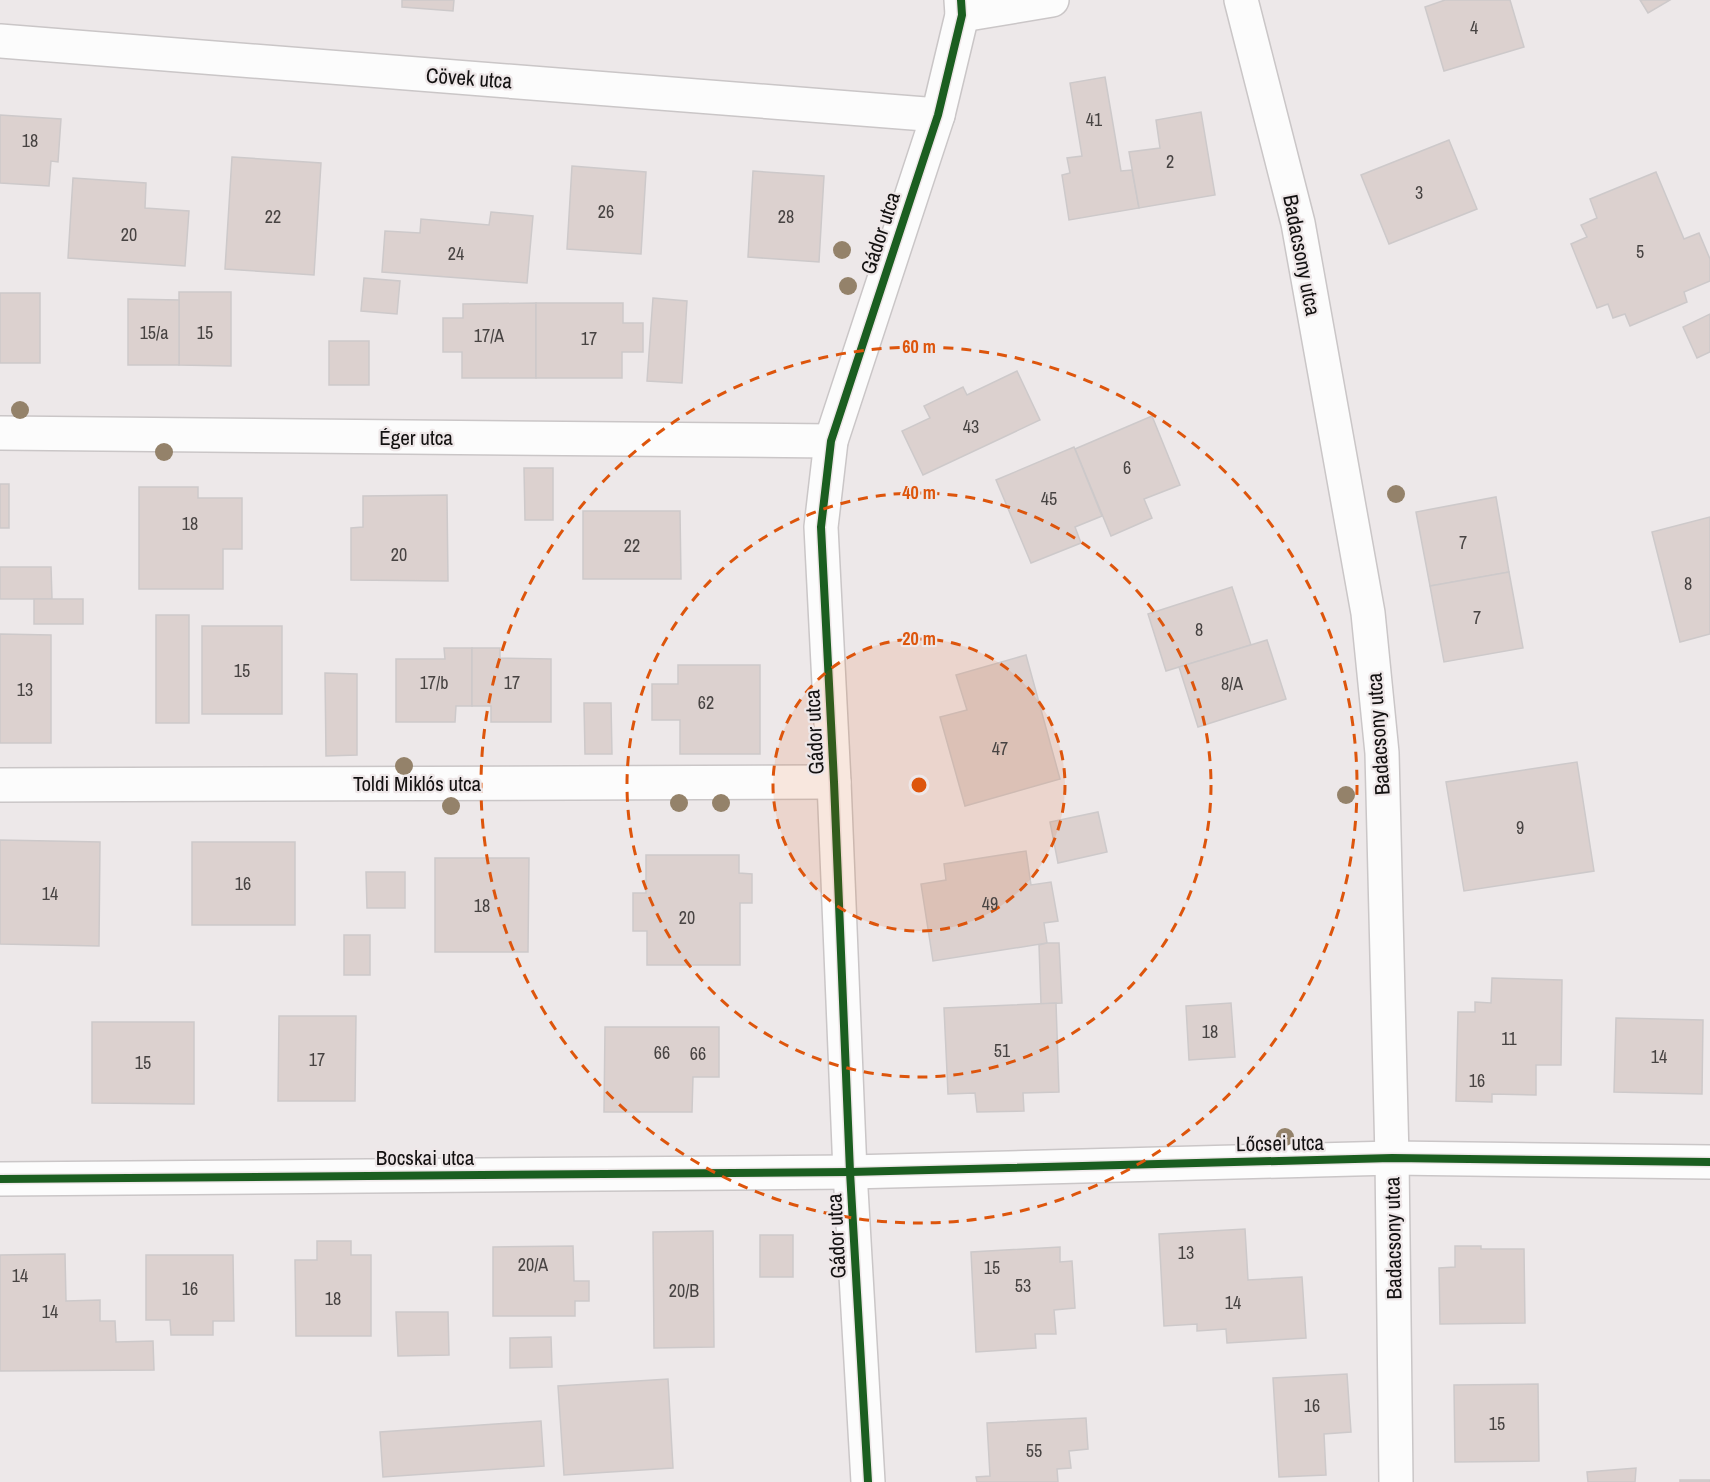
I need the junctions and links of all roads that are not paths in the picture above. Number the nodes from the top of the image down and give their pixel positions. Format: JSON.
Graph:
{"nodes":[{"id":1,"x":1052,"y":0,"type":"edge"},
{"id":2,"x":1242,"y":0,"type":"edge"},
{"id":3,"x":961,"y":7,"type":"edge"},
{"id":4,"x":0,"y":41,"type":"edge"},
{"id":5,"x":938,"y":115,"type":"junction"},
{"id":6,"x":0,"y":433,"type":"edge"},
{"id":7,"x":831,"y":441,"type":"junction"},
{"id":8,"x":834,"y":782,"type":"junction"},
{"id":9,"x":0,"y":785,"type":"edge"},
{"id":10,"x":1392,"y":1158,"type":"junction"},
{"id":11,"x":1710,"y":1162,"type":"edge"},
{"id":12,"x":850,"y":1172,"type":"junction"},
{"id":13,"x":0,"y":1179,"type":"edge"},
{"id":14,"x":868,"y":1482,"type":"edge"},
{"id":15,"x":1396,"y":1482,"type":"edge"}],
"edges":[{"from":1,"to":3,"type":"street"},
{"from":2,"to":10,"type":"street","name":"Badacsony utca"},
{"from":3,"to":5,"type":"street","name":"Gádor utca"},
{"from":4,"to":5,"type":"street","name":"Cövek utca"},
{"from":5,"to":7,"type":"street","name":"Gádor utca"},
{"from":6,"to":7,"type":"street","name":"Éger utca"},
{"from":7,"to":8,"type":"street","name":"Gádor utca"},
{"from":8,"to":9,"type":"street","name":"Toldi Miklós utca"},
{"from":8,"to":12,"type":"street","name":"Gádor utca"},
{"from":10,"to":11,"type":"street","name":"Lőcsei utca"},
{"from":10,"to":12,"type":"street","name":"Lőcsei utca"},
{"from":10,"to":15,"type":"street","name":"Badacsony utca"},
{"from":12,"to":13,"type":"street","name":"Bocskai utca"},
{"from":12,"to":14,"type":"street","name":"Gádor utca"}]}
